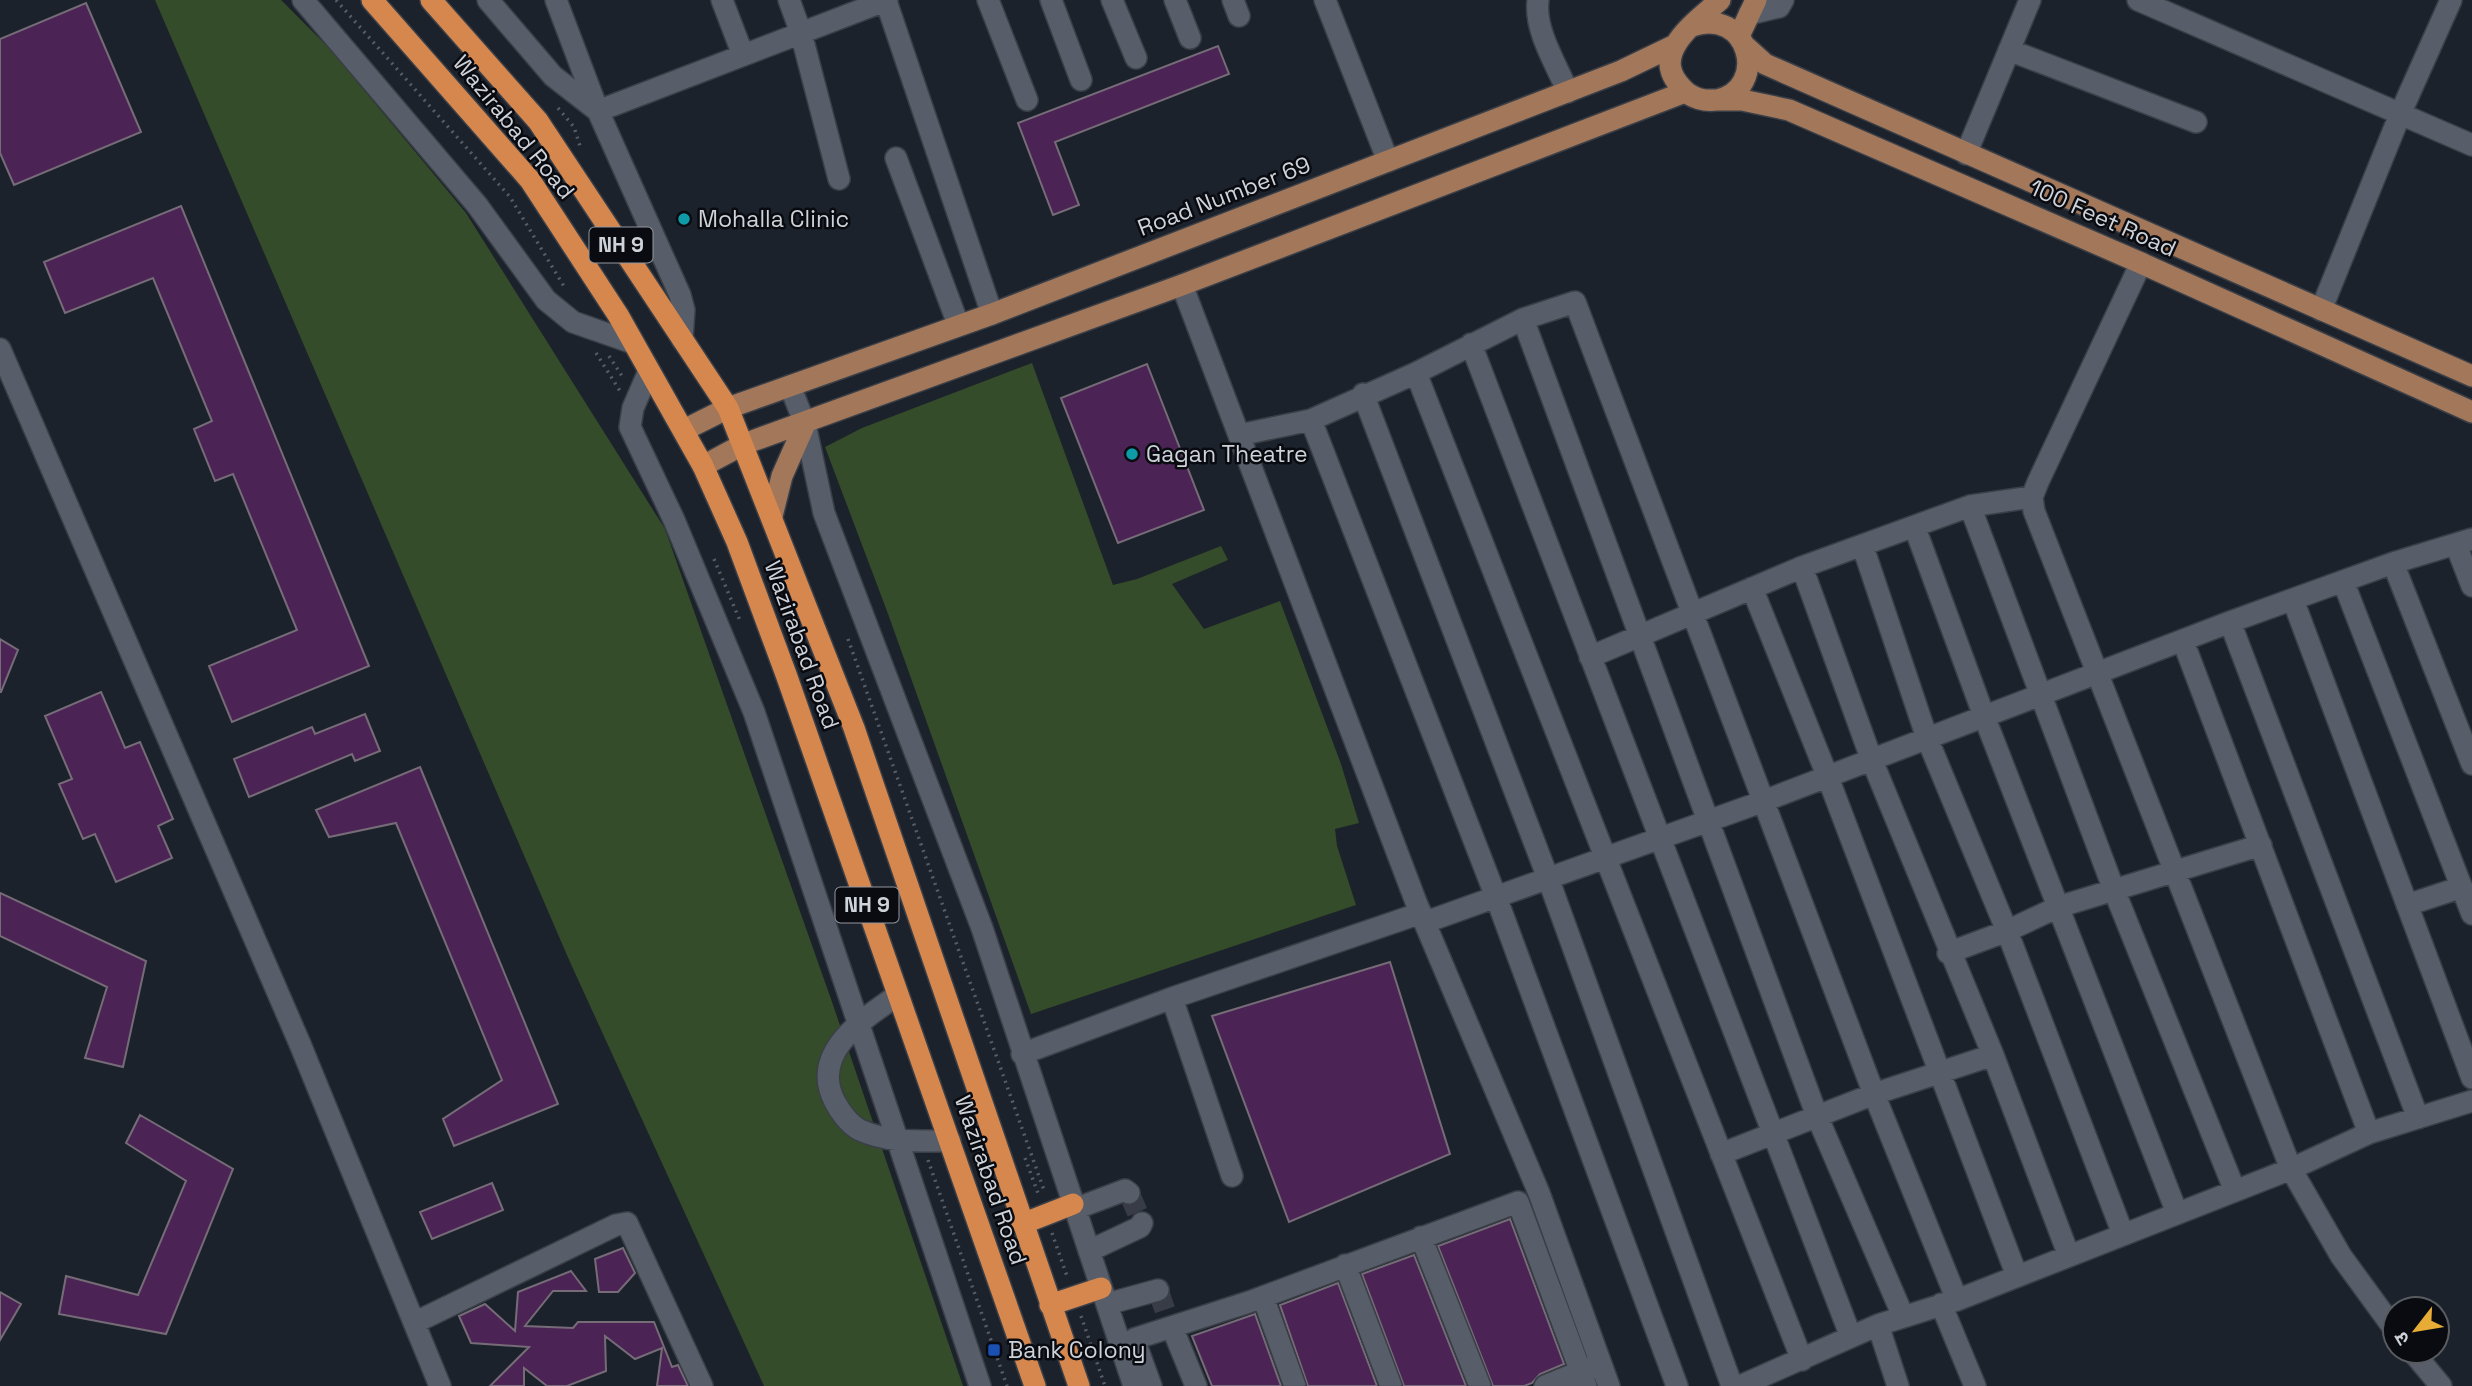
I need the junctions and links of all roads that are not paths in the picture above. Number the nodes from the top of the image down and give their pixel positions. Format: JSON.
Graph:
{"nodes":[{"id":1,"x":303,"y":0,"type":"edge"},
{"id":2,"x":372,"y":0,"type":"edge"},
{"id":3,"x":431,"y":0,"type":"edge"},
{"id":4,"x":488,"y":0,"type":"edge"},
{"id":5,"x":556,"y":0,"type":"edge"},
{"id":6,"x":722,"y":0,"type":"edge"},
{"id":7,"x":789,"y":0,"type":"edge"},
{"id":8,"x":887,"y":0,"type":"edge"},
{"id":9,"x":988,"y":0,"type":"edge"},
{"id":10,"x":1051,"y":0,"type":"edge"},
{"id":11,"x":1112,"y":0,"type":"edge"},
{"id":12,"x":1175,"y":0,"type":"edge"},
{"id":13,"x":1325,"y":0,"type":"edge"},
{"id":14,"x":1538,"y":0,"type":"edge"},
{"id":15,"x":1720,"y":0,"type":"edge"},
{"id":16,"x":1783,"y":0,"type":"edge"},
{"id":17,"x":2031,"y":0,"type":"edge"},
{"id":18,"x":2138,"y":0,"type":"edge"},
{"id":19,"x":2451,"y":0,"type":"edge"},
{"id":20,"x":854,"y":6,"type":"edge"},
{"id":21,"x":1752,"y":7,"type":"edge"},
{"id":22,"x":1690,"y":27,"type":"junction"},
{"id":23,"x":802,"y":33,"type":"junction"},
{"id":24,"x":1190,"y":38,"type":"dead end"},
{"id":25,"x":1742,"y":41,"type":"junction"},
{"id":26,"x":1673,"y":46,"type":"junction"},
{"id":27,"x":2009,"y":50,"type":"junction"},
{"id":28,"x":743,"y":55,"type":"junction"},
{"id":29,"x":1136,"y":58,"type":"dead end"},
{"id":30,"x":1081,"y":80,"type":"dead end"},
{"id":31,"x":1568,"y":92,"type":"junction"},
{"id":32,"x":1685,"y":92,"type":"junction"},
{"id":33,"x":1027,"y":100,"type":"dead end"},
{"id":34,"x":1706,"y":100,"type":"junction"},
{"id":35,"x":598,"y":111,"type":"junction"},
{"id":36,"x":2401,"y":112,"type":"junction"},
{"id":37,"x":2196,"y":122,"type":"dead end"},
{"id":38,"x":2472,"y":145,"type":"edge"},
{"id":39,"x":1966,"y":154,"type":"junction"},
{"id":40,"x":895,"y":158,"type":"dead end"},
{"id":41,"x":1388,"y":162,"type":"junction"},
{"id":42,"x":839,"y":179,"type":"dead end"},
{"id":43,"x":2141,"y":263,"type":"junction"},
{"id":44,"x":1182,"y":285,"type":"junction"},
{"id":45,"x":2321,"y":310,"type":"junction"},
{"id":46,"x":992,"y":314,"type":"junction"},
{"id":47,"x":1523,"y":319,"type":"junction"},
{"id":48,"x":958,"y":324,"type":"junction"},
{"id":49,"x":681,"y":339,"type":"junction"},
{"id":50,"x":634,"y":343,"type":"junction"},
{"id":51,"x":1471,"y":344,"type":"junction"},
{"id":52,"x":0,"y":349,"type":"edge"},
{"id":53,"x":649,"y":371,"type":"junction"},
{"id":54,"x":1416,"y":373,"type":"junction"},
{"id":55,"x":2472,"y":376,"type":"edge"},
{"id":56,"x":790,"y":386,"type":"junction"},
{"id":57,"x":1363,"y":394,"type":"junction"},
{"id":58,"x":728,"y":408,"type":"junction"},
{"id":59,"x":2472,"y":412,"type":"edge"},
{"id":60,"x":1311,"y":420,"type":"junction"},
{"id":61,"x":805,"y":424,"type":"junction"},
{"id":62,"x":684,"y":430,"type":"junction"},
{"id":63,"x":1240,"y":435,"type":"junction"},
{"id":64,"x":744,"y":444,"type":"junction"},
{"id":65,"x":703,"y":466,"type":"junction"},
{"id":66,"x":2032,"y":497,"type":"junction"},
{"id":67,"x":1970,"y":506,"type":"junction"},
{"id":68,"x":772,"y":516,"type":"junction"},
{"id":69,"x":1915,"y":528,"type":"junction"},
{"id":70,"x":2464,"y":542,"type":"edge"},
{"id":71,"x":1863,"y":547,"type":"junction"},
{"id":72,"x":2393,"y":563,"type":"junction"},
{"id":73,"x":1802,"y":567,"type":"junction"},
{"id":74,"x":2343,"y":581,"type":"junction"},
{"id":75,"x":2472,"y":586,"type":"edge"},
{"id":76,"x":1752,"y":588,"type":"junction"},
{"id":77,"x":2292,"y":600,"type":"junction"},
{"id":78,"x":1693,"y":614,"type":"junction"},
{"id":79,"x":2230,"y":622,"type":"junction"},
{"id":80,"x":1642,"y":635,"type":"junction"},
{"id":81,"x":2183,"y":641,"type":"junction"},
{"id":82,"x":1590,"y":657,"type":"junction"},
{"id":83,"x":2098,"y":673,"type":"junction"},
{"id":84,"x":2041,"y":694,"type":"junction"},
{"id":85,"x":1984,"y":716,"type":"junction"},
{"id":86,"x":1927,"y":738,"type":"junction"},
{"id":87,"x":1871,"y":758,"type":"junction"},
{"id":88,"x":2472,"y":764,"type":"edge"},
{"id":89,"x":1827,"y":775,"type":"junction"},
{"id":90,"x":1765,"y":801,"type":"junction"},
{"id":91,"x":1710,"y":820,"type":"junction"},
{"id":92,"x":1658,"y":839,"type":"junction"},
{"id":93,"x":2261,"y":845,"type":"junction"},
{"id":94,"x":1606,"y":858,"type":"junction"},
{"id":95,"x":2172,"y":871,"type":"junction"},
{"id":96,"x":1548,"y":878,"type":"junction"},
{"id":97,"x":2462,"y":887,"type":"junction"},
{"id":98,"x":2114,"y":890,"type":"junction"},
{"id":99,"x":1496,"y":897,"type":"junction"},
{"id":100,"x":2407,"y":905,"type":"junction"},
{"id":101,"x":2058,"y":907,"type":"junction"},
{"id":102,"x":2472,"y":914,"type":"edge"},
{"id":103,"x":1423,"y":918,"type":"junction"},
{"id":104,"x":2007,"y":931,"type":"junction"},
{"id":105,"x":1948,"y":953,"type":"junction"},
{"id":106,"x":898,"y":995,"type":"junction"},
{"id":107,"x":1172,"y":998,"type":"junction"},
{"id":108,"x":857,"y":1023,"type":"junction"},
{"id":109,"x":1022,"y":1054,"type":"junction"},
{"id":110,"x":1993,"y":1055,"type":"junction"},
{"id":111,"x":1938,"y":1073,"type":"junction"},
{"id":112,"x":2472,"y":1078,"type":"edge"},
{"id":113,"x":1874,"y":1094,"type":"junction"},
{"id":114,"x":2472,"y":1101,"type":"edge"},
{"id":115,"x":1817,"y":1116,"type":"junction"},
{"id":116,"x":2418,"y":1118,"type":"junction"},
{"id":117,"x":2369,"y":1133,"type":"junction"},
{"id":118,"x":1772,"y":1134,"type":"junction"},
{"id":119,"x":897,"y":1140,"type":"junction"},
{"id":120,"x":950,"y":1142,"type":"junction"},
{"id":121,"x":1721,"y":1154,"type":"junction"},
{"id":122,"x":2291,"y":1169,"type":"junction"},
{"id":123,"x":1232,"y":1176,"type":"dead end"},
{"id":124,"x":2235,"y":1191,"type":"junction"},
{"id":125,"x":1129,"y":1193,"type":"dead end"},
{"id":126,"x":1074,"y":1206,"type":"junction"},
{"id":127,"x":2177,"y":1213,"type":"junction"},
{"id":128,"x":1142,"y":1223,"type":"dead end"},
{"id":129,"x":1021,"y":1224,"type":"junction"},
{"id":130,"x":2123,"y":1234,"type":"junction"},
{"id":131,"x":1421,"y":1237,"type":"junction"},
{"id":132,"x":1089,"y":1251,"type":"junction"},
{"id":133,"x":2069,"y":1256,"type":"junction"},
{"id":134,"x":1345,"y":1265,"type":"junction"},
{"id":135,"x":2017,"y":1276,"type":"junction"},
{"id":136,"x":1158,"y":1290,"type":"dead end"},
{"id":137,"x":1104,"y":1296,"type":"junction"},
{"id":138,"x":1263,"y":1297,"type":"junction"},
{"id":139,"x":1949,"y":1302,"type":"junction"},
{"id":140,"x":1050,"y":1305,"type":"junction"},
{"id":141,"x":2381,"y":1311,"type":"edge"},
{"id":142,"x":1903,"y":1316,"type":"junction"},
{"id":143,"x":1169,"y":1320,"type":"junction"},
{"id":144,"x":414,"y":1323,"type":"junction"},
{"id":145,"x":1878,"y":1325,"type":"junction"},
{"id":146,"x":1117,"y":1335,"type":"junction"},
{"id":147,"x":1851,"y":1336,"type":"junction"},
{"id":148,"x":1802,"y":1360,"type":"junction"},
{"id":149,"x":2424,"y":1365,"type":"edge"},
{"id":150,"x":1589,"y":1374,"type":"edge"},
{"id":151,"x":440,"y":1386,"type":"edge"},
{"id":152,"x":702,"y":1386,"type":"edge"},
{"id":153,"x":980,"y":1386,"type":"edge"},
{"id":154,"x":1035,"y":1386,"type":"edge"},
{"id":155,"x":1079,"y":1386,"type":"edge"},
{"id":156,"x":1134,"y":1386,"type":"edge"},
{"id":157,"x":1151,"y":1386,"type":"edge"},
{"id":158,"x":1196,"y":1386,"type":"edge"},
{"id":159,"x":1296,"y":1386,"type":"edge"},
{"id":160,"x":1391,"y":1386,"type":"edge"},
{"id":161,"x":1479,"y":1386,"type":"edge"},
{"id":162,"x":1545,"y":1386,"type":"edge"},
{"id":163,"x":1609,"y":1386,"type":"edge"},
{"id":164,"x":1678,"y":1386,"type":"edge"},
{"id":165,"x":1732,"y":1386,"type":"edge"},
{"id":166,"x":1740,"y":1386,"type":"edge"},
{"id":167,"x":1898,"y":1386,"type":"edge"},
{"id":168,"x":1975,"y":1386,"type":"edge"},
{"id":169,"x":2441,"y":1386,"type":"edge"}],
"edges":[{"from":1,"to":50,"type":"street"},
{"from":2,"to":50,"type":"highway","name":"Wazirabad Road","number":"NH 9"},
{"from":3,"to":49,"type":"highway","name":"Wazirabad Road","number":"NH 9"},
{"from":4,"to":35,"type":"street"},
{"from":5,"to":35,"type":"street"},
{"from":6,"to":28,"type":"street"},
{"from":7,"to":23,"type":"street"},
{"from":8,"to":20,"type":"street"},
{"from":8,"to":46,"type":"street"},
{"from":9,"to":33,"type":"street"},
{"from":10,"to":30,"type":"street"},
{"from":11,"to":29,"type":"street"},
{"from":12,"to":24,"type":"street"},
{"from":13,"to":41,"type":"street"},
{"from":14,"to":31,"type":"street"},
{"from":15,"to":22,"type":"main road"},
{"from":16,"to":21,"type":"street"},
{"from":17,"to":27,"type":"street"},
{"from":18,"to":36,"type":"street"},
{"from":19,"to":36,"type":"street"},
{"from":20,"to":23,"type":"street"},
{"from":21,"to":25,"type":"main road"},
{"from":22,"to":25,"type":"main road"},
{"from":22,"to":26,"type":"main road"},
{"from":23,"to":28,"type":"street"},
{"from":23,"to":42,"type":"street"},
{"from":25,"to":34,"type":"main road"},
{"from":25,"to":39,"type":"main road","name":"100 Feet Road"},
{"from":26,"to":31,"type":"main road","name":"Road Number 69"},
{"from":26,"to":32,"type":"main road"},
{"from":27,"to":37,"type":"street"},
{"from":27,"to":39,"type":"street"},
{"from":28,"to":35,"type":"street"},
{"from":31,"to":41,"type":"main road","name":"Road Number 69"},
{"from":32,"to":34,"type":"main road"},
{"from":32,"to":44,"type":"main road"},
{"from":34,"to":43,"type":"main road","name":"100 Feet Road"},
{"from":35,"to":49,"type":"street"},
{"from":36,"to":38,"type":"street"},
{"from":36,"to":45,"type":"street"},
{"from":39,"to":45,"type":"main road","name":"100 Feet Road"},
{"from":40,"to":48,"type":"street"},
{"from":41,"to":46,"type":"main road","name":"Road Number 69"},
{"from":43,"to":59,"type":"main road","name":"100 Feet Road"},
{"from":43,"to":66,"type":"street"},
{"from":44,"to":61,"type":"main road"},
{"from":44,"to":63,"type":"street"},
{"from":45,"to":55,"type":"main road","name":"100 Feet Road"},
{"from":46,"to":48,"type":"main road","name":"Road Number 69"},
{"from":47,"to":51,"type":"street"},
{"from":47,"to":78,"type":"street"},
{"from":47,"to":80,"type":"street"},
{"from":48,"to":56,"type":"main road","name":"Road Number 69"},
{"from":49,"to":58,"type":"highway","name":"Wazirabad Road","number":"NH 9"},
{"from":50,"to":53,"type":"highway","name":"Wazirabad Road","number":"NH 9"},
{"from":51,"to":54,"type":"street"},
{"from":51,"to":82,"type":"street"},
{"from":52,"to":144,"type":"street"},
{"from":53,"to":62,"type":"highway","name":"Wazirabad Road","number":"NH 9"},
{"from":53,"to":108,"type":"street"},
{"from":54,"to":57,"type":"street"},
{"from":54,"to":94,"type":"street"},
{"from":56,"to":58,"type":"main road","name":"Road Number 69"},
{"from":56,"to":61,"type":"street"},
{"from":57,"to":60,"type":"street"},
{"from":57,"to":96,"type":"street"},
{"from":58,"to":62,"type":"main road","name":"Road Number 69"},
{"from":58,"to":64,"type":"highway","name":"Wazirabad Road","number":"NH 9"},
{"from":60,"to":63,"type":"street"},
{"from":60,"to":99,"type":"street"},
{"from":61,"to":64,"type":"main road"},
{"from":61,"to":68,"type":"main road"},
{"from":61,"to":109,"type":"street"},
{"from":62,"to":65,"type":"highway","name":"Wazirabad Road","number":"NH 9"},
{"from":63,"to":103,"type":"street"},
{"from":64,"to":65,"type":"main road"},
{"from":64,"to":68,"type":"highway","name":"Wazirabad Road","number":"NH 9"},
{"from":65,"to":106,"type":"highway","name":"Wazirabad Road","number":"NH 9"},
{"from":66,"to":67,"type":"street"},
{"from":66,"to":83,"type":"street"},
{"from":67,"to":69,"type":"street"},
{"from":67,"to":84,"type":"street"},
{"from":68,"to":129,"type":"highway","name":"Wazirabad Road","number":"NH 9"},
{"from":69,"to":71,"type":"street"},
{"from":69,"to":85,"type":"street"},
{"from":70,"to":72,"type":"street"},
{"from":70,"to":75,"type":"street"},
{"from":71,"to":73,"type":"street"},
{"from":71,"to":86,"type":"street"},
{"from":72,"to":74,"type":"street"},
{"from":72,"to":88,"type":"street"},
{"from":73,"to":76,"type":"street"},
{"from":73,"to":87,"type":"street"},
{"from":74,"to":77,"type":"street"},
{"from":74,"to":97,"type":"street"},
{"from":76,"to":78,"type":"street"},
{"from":76,"to":89,"type":"street"},
{"from":77,"to":79,"type":"street"},
{"from":77,"to":100,"type":"street"},
{"from":78,"to":80,"type":"street"},
{"from":78,"to":90,"type":"street"},
{"from":79,"to":81,"type":"street"},
{"from":79,"to":116,"type":"street"},
{"from":80,"to":82,"type":"street"},
{"from":80,"to":91,"type":"street"},
{"from":81,"to":83,"type":"street"},
{"from":81,"to":93,"type":"street"},
{"from":82,"to":92,"type":"street"},
{"from":83,"to":84,"type":"street"},
{"from":83,"to":95,"type":"street"},
{"from":84,"to":85,"type":"street"},
{"from":84,"to":98,"type":"street"},
{"from":85,"to":86,"type":"street"},
{"from":85,"to":101,"type":"street"},
{"from":86,"to":87,"type":"street"},
{"from":86,"to":104,"type":"street"},
{"from":87,"to":89,"type":"street"},
{"from":87,"to":105,"type":"street"},
{"from":89,"to":90,"type":"street"},
{"from":89,"to":111,"type":"street"},
{"from":90,"to":91,"type":"street"},
{"from":90,"to":113,"type":"street"},
{"from":91,"to":92,"type":"street"},
{"from":91,"to":115,"type":"street"},
{"from":92,"to":94,"type":"street"},
{"from":92,"to":118,"type":"street"},
{"from":93,"to":95,"type":"street"},
{"from":93,"to":117,"type":"street"},
{"from":94,"to":96,"type":"street"},
{"from":94,"to":121,"type":"street"},
{"from":95,"to":98,"type":"street"},
{"from":95,"to":122,"type":"street"},
{"from":96,"to":99,"type":"street"},
{"from":96,"to":165,"type":"street"},
{"from":97,"to":100,"type":"street"},
{"from":97,"to":102,"type":"street"},
{"from":98,"to":101,"type":"street"},
{"from":98,"to":124,"type":"street"},
{"from":99,"to":103,"type":"street"},
{"from":99,"to":164,"type":"street"},
{"from":100,"to":112,"type":"street"},
{"from":101,"to":104,"type":"street"},
{"from":101,"to":127,"type":"street"},
{"from":103,"to":107,"type":"street"},
{"from":103,"to":150,"type":"street"},
{"from":104,"to":105,"type":"street"},
{"from":104,"to":130,"type":"street"},
{"from":105,"to":110,"type":"street"},
{"from":106,"to":108,"type":"street"},
{"from":106,"to":120,"type":"highway","name":"Wazirabad Road","number":"NH 9"},
{"from":107,"to":109,"type":"street"},
{"from":107,"to":123,"type":"street"},
{"from":108,"to":119,"type":"street"},
{"from":108,"to":119,"type":"street"},
{"from":109,"to":126,"type":"street"},
{"from":110,"to":111,"type":"street"},
{"from":110,"to":133,"type":"street"},
{"from":111,"to":113,"type":"street"},
{"from":111,"to":135,"type":"street"},
{"from":113,"to":115,"type":"street"},
{"from":113,"to":139,"type":"street"},
{"from":114,"to":116,"type":"street"},
{"from":115,"to":118,"type":"street"},
{"from":115,"to":142,"type":"street"},
{"from":116,"to":117,"type":"street"},
{"from":117,"to":122,"type":"street"},
{"from":118,"to":121,"type":"street"},
{"from":118,"to":147,"type":"street"},
{"from":119,"to":120,"type":"street"},
{"from":119,"to":153,"type":"street"},
{"from":120,"to":154,"type":"highway","name":"Wazirabad Road","number":"NH 9"},
{"from":121,"to":148,"type":"street"},
{"from":122,"to":124,"type":"street"},
{"from":122,"to":141,"type":"street"},
{"from":124,"to":127,"type":"street"},
{"from":125,"to":126,"type":"street"},
{"from":126,"to":129,"type":"highway"},
{"from":126,"to":132,"type":"street"},
{"from":127,"to":130,"type":"street"},
{"from":128,"to":132,"type":"street"},
{"from":129,"to":140,"type":"highway","name":"Wazirabad Road","number":"NH 9"},
{"from":130,"to":133,"type":"street"},
{"from":131,"to":134,"type":"street"},
{"from":131,"to":150,"type":"street"},
{"from":131,"to":161,"type":"street"},
{"from":132,"to":137,"type":"street"},
{"from":133,"to":135,"type":"street"},
{"from":134,"to":138,"type":"street"},
{"from":134,"to":160,"type":"street"},
{"from":135,"to":139,"type":"street"},
{"from":136,"to":137,"type":"street"},
{"from":137,"to":140,"type":"highway"},
{"from":137,"to":146,"type":"street"},
{"from":138,"to":143,"type":"street"},
{"from":138,"to":159,"type":"street"},
{"from":139,"to":142,"type":"street"},
{"from":139,"to":168,"type":"street"},
{"from":140,"to":155,"type":"highway","name":"Wazirabad Road","number":"NH 9"},
{"from":142,"to":145,"type":"street"},
{"from":143,"to":146,"type":"street"},
{"from":143,"to":157,"type":"street"},
{"from":143,"to":158,"type":"street"},
{"from":144,"to":151,"type":"street"},
{"from":144,"to":152,"type":"street"},
{"from":145,"to":147,"type":"street"},
{"from":145,"to":167,"type":"street"},
{"from":146,"to":156,"type":"street"},
{"from":147,"to":148,"type":"street"},
{"from":148,"to":166,"type":"street"},
{"from":149,"to":169,"type":"street"},
{"from":150,"to":162,"type":"street"},
{"from":150,"to":163,"type":"street"}]}
